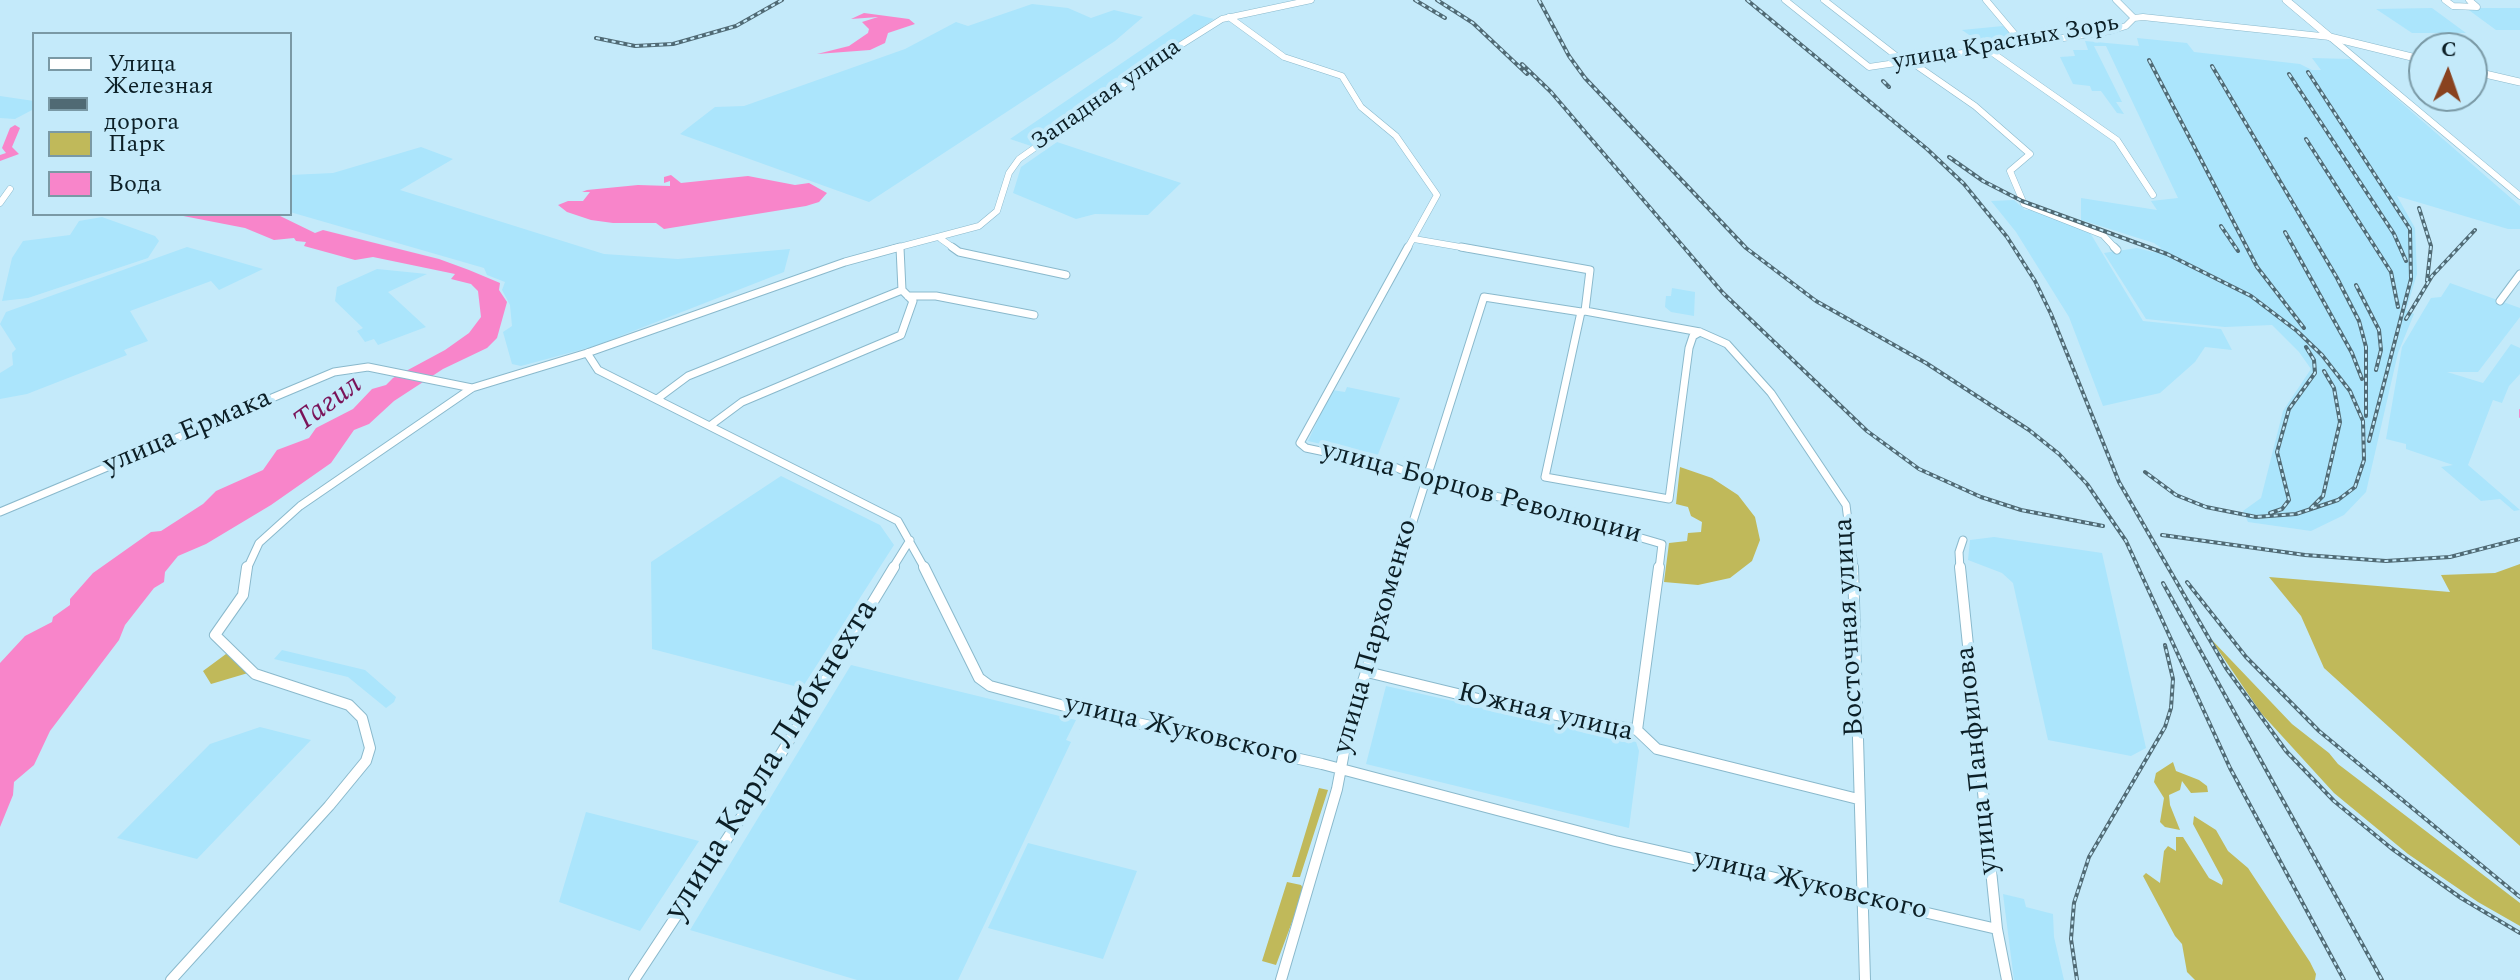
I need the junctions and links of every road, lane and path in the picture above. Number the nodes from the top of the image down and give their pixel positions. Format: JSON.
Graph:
{"nodes":[{"id":1,"x":1311,"y":0,"type":"edge"},
{"id":2,"x":1785,"y":0,"type":"edge"},
{"id":3,"x":1824,"y":0,"type":"edge"},
{"id":4,"x":1986,"y":0,"type":"edge"},
{"id":5,"x":2116,"y":0,"type":"edge"},
{"id":6,"x":2286,"y":0,"type":"edge"},
{"id":7,"x":2445,"y":0,"type":"edge"},
{"id":8,"x":2469,"y":0,"type":"edge"},
{"id":9,"x":1229,"y":17,"type":"junction"},
{"id":10,"x":2134,"y":18,"type":"junction"},
{"id":11,"x":2330,"y":37,"type":"junction"},
{"id":12,"x":2023,"y":44,"type":"junction"},
{"id":13,"x":1987,"y":49,"type":"junction"},
{"id":14,"x":2408,"y":56,"type":"edge"},
{"id":15,"x":1907,"y":61,"type":"junction"},
{"id":16,"x":2488,"y":75,"type":"edge"},
{"id":17,"x":2520,"y":82,"type":"edge"},
{"id":18,"x":10,"y":189,"type":"dead end"},
{"id":19,"x":2153,"y":195,"type":"dead end"},
{"id":20,"x":2520,"y":196,"type":"edge"},
{"id":21,"x":0,"y":203,"type":"edge"},
{"id":22,"x":941,"y":239,"type":"junction"},
{"id":23,"x":1414,"y":239,"type":"junction"},
{"id":24,"x":900,"y":248,"type":"junction"},
{"id":25,"x":2117,"y":250,"type":"dead end"},
{"id":26,"x":2520,"y":274,"type":"edge"},
{"id":27,"x":1066,"y":275,"type":"dead end"},
{"id":28,"x":904,"y":293,"type":"junction"},
{"id":29,"x":1484,"y":297,"type":"joint"},
{"id":30,"x":2500,"y":301,"type":"dead end"},
{"id":31,"x":1583,"y":311,"type":"junction"},
{"id":32,"x":1034,"y":315,"type":"dead end"},
{"id":33,"x":1700,"y":332,"type":"junction"},
{"id":34,"x":587,"y":353,"type":"junction"},
{"id":35,"x":472,"y":388,"type":"junction"},
{"id":36,"x":657,"y":399,"type":"junction"},
{"id":37,"x":711,"y":425,"type":"junction"},
{"id":38,"x":1424,"y":480,"type":"junction"},
{"id":39,"x":0,"y":512,"type":"edge"},
{"id":40,"x":910,"y":540,"type":"junction"},
{"id":41,"x":1963,"y":540,"type":"dead end"},
{"id":42,"x":1367,"y":672,"type":"junction"},
{"id":43,"x":1637,"y":730,"type":"junction"},
{"id":44,"x":1339,"y":770,"type":"junction"},
{"id":45,"x":1858,"y":799,"type":"junction"},
{"id":46,"x":1861,"y":899,"type":"junction"},
{"id":47,"x":1997,"y":929,"type":"junction"},
{"id":48,"x":171,"y":980,"type":"edge"},
{"id":49,"x":634,"y":980,"type":"edge"},
{"id":50,"x":1281,"y":980,"type":"edge"},
{"id":51,"x":1865,"y":980,"type":"edge"},
{"id":52,"x":2007,"y":980,"type":"edge"}],
"edges":[{"from":1,"to":9,"type":"street","name":"Западная улица"},
{"from":2,"to":15,"type":"street","name":"улица Красных Зорь"},
{"from":3,"to":15,"type":"street"},
{"from":4,"to":12,"type":"street"},
{"from":5,"to":10,"type":"street"},
{"from":6,"to":11,"type":"main road"},
{"from":7,"to":8,"type":"street"},
{"from":9,"to":22,"type":"street","name":"Западная улица"},
{"from":9,"to":23,"type":"street"},
{"from":10,"to":11,"type":"street","name":"улица Красных Зорь"},
{"from":10,"to":12,"type":"street","name":"улица Красных Зорь"},
{"from":11,"to":14,"type":"main road","name":"улица Красных Зорь"},
{"from":11,"to":20,"type":"street"},
{"from":12,"to":13,"type":"street","name":"улица Красных Зорь"},
{"from":13,"to":15,"type":"street","name":"улица Красных Зорь"},
{"from":13,"to":19,"type":"street"},
{"from":15,"to":25,"type":"street"},
{"from":16,"to":17,"type":"main road"},
{"from":18,"to":21,"type":"street"},
{"from":22,"to":24,"type":"street","name":"Западная улица"},
{"from":22,"to":27,"type":"street"},
{"from":23,"to":31,"type":"street"},
{"from":23,"to":38,"type":"street","name":"улица Борцов Революции"},
{"from":24,"to":28,"type":"street"},
{"from":24,"to":34,"type":"street","name":"Западная улица"},
{"from":26,"to":30,"type":"street"},
{"from":28,"to":32,"type":"street"},
{"from":28,"to":36,"type":"street"},
{"from":28,"to":37,"type":"street"},
{"from":29,"to":31,"type":"street","name":"Восточная улица"},
{"from":29,"to":38,"type":"street","name":"улица Пархоменко"},
{"from":31,"to":33,"type":"street","name":"Восточная улица"},
{"from":31,"to":33,"type":"street"},
{"from":33,"to":45,"type":"street","name":"Восточная улица"},
{"from":34,"to":35,"type":"street","name":"Западная улица"},
{"from":34,"to":36,"type":"street","name":"улица Жуковского"},
{"from":35,"to":39,"type":"street","name":"улица Ермака"},
{"from":35,"to":48,"type":"street"},
{"from":36,"to":37,"type":"street","name":"улица Жуковского"},
{"from":37,"to":40,"type":"street","name":"улица Жуковского"},
{"from":38,"to":42,"type":"street","name":"улица Пархоменко"},
{"from":38,"to":43,"type":"street","name":"улица Борцов Революции"},
{"from":40,"to":44,"type":"street","name":"улица Жуковского"},
{"from":40,"to":49,"type":"street","name":"улица Карла Либкнехта"},
{"from":41,"to":47,"type":"street","name":"улица Панфилова"},
{"from":42,"to":43,"type":"street","name":"Южная улица"},
{"from":42,"to":44,"type":"street","name":"улица Пархоменко"},
{"from":43,"to":45,"type":"street","name":"Южная улица"},
{"from":44,"to":46,"type":"street","name":"улица Жуковского"},
{"from":44,"to":50,"type":"street","name":"улица Пархоменко"},
{"from":45,"to":46,"type":"street","name":"Восточная улица"},
{"from":46,"to":47,"type":"street","name":"улица Жуковского"},
{"from":46,"to":51,"type":"street","name":"Восточная улица"},
{"from":47,"to":52,"type":"street","name":"улица Панфилова"}]}
